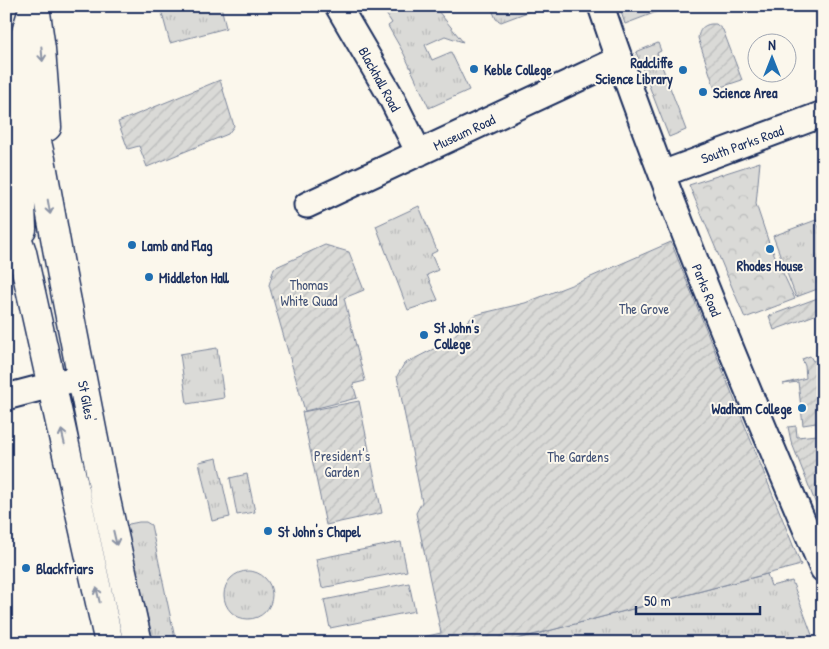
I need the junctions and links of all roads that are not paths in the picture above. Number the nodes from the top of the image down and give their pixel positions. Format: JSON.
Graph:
{"nodes":[{"id":1,"x":34,"y":6,"type":"edge"},
{"id":2,"x":338,"y":6,"type":"edge"},
{"id":3,"x":602,"y":6,"type":"edge"},
{"id":4,"x":15,"y":46,"type":"edge"},
{"id":5,"x":620,"y":59,"type":"junction"},
{"id":6,"x":11,"y":80,"type":"edge"},
{"id":7,"x":823,"y":114,"type":"edge"},
{"id":8,"x":419,"y":153,"type":"junction"},
{"id":9,"x":42,"y":159,"type":"junction"},
{"id":10,"x":662,"y":174,"type":"junction"},
{"id":11,"x":307,"y":205,"type":"dead end"},
{"id":12,"x":6,"y":207,"type":"edge"},
{"id":13,"x":22,"y":252,"type":"junction"},
{"id":14,"x":82,"y":377,"type":"junction"},
{"id":15,"x":51,"y":384,"type":"junction"},
{"id":16,"x":6,"y":397,"type":"edge"},
{"id":17,"x":823,"y":569,"type":"edge"},
{"id":18,"x":109,"y":643,"type":"edge"},
{"id":19,"x":138,"y":643,"type":"edge"}],
"edges":[{"from":1,"to":4,"type":"main road","name":"St Giles'"},
{"from":1,"to":9,"type":"main road","name":"St Giles'","one_way":true},
{"from":2,"to":8,"type":"street","name":"Blackhall Road"},
{"from":3,"to":5,"type":"street","name":"Parks Road"},
{"from":4,"to":6,"type":"main road","name":"St Giles'"},
{"from":5,"to":8,"type":"street","name":"Museum Road"},
{"from":5,"to":10,"type":"street","name":"Parks Road"},
{"from":6,"to":9,"type":"main road","name":"St Giles'"},
{"from":6,"to":13,"type":"main road","name":"St Giles'"},
{"from":7,"to":10,"type":"street","name":"South Parks Road"},
{"from":8,"to":11,"type":"street","name":"Museum Road"},
{"from":9,"to":14,"type":"main road","name":"St Giles'","one_way":true},
{"from":10,"to":17,"type":"street","name":"Parks Road"},
{"from":12,"to":13,"type":"main road","name":"St Giles'"},
{"from":13,"to":15,"type":"main road","name":"St Giles'"},
{"from":14,"to":15,"type":"street"},
{"from":14,"to":19,"type":"main road","name":"St Giles'","one_way":true},
{"from":15,"to":16,"type":"street"},
{"from":18,"to":15,"type":"main road","name":"St Giles'","one_way":true}]}
